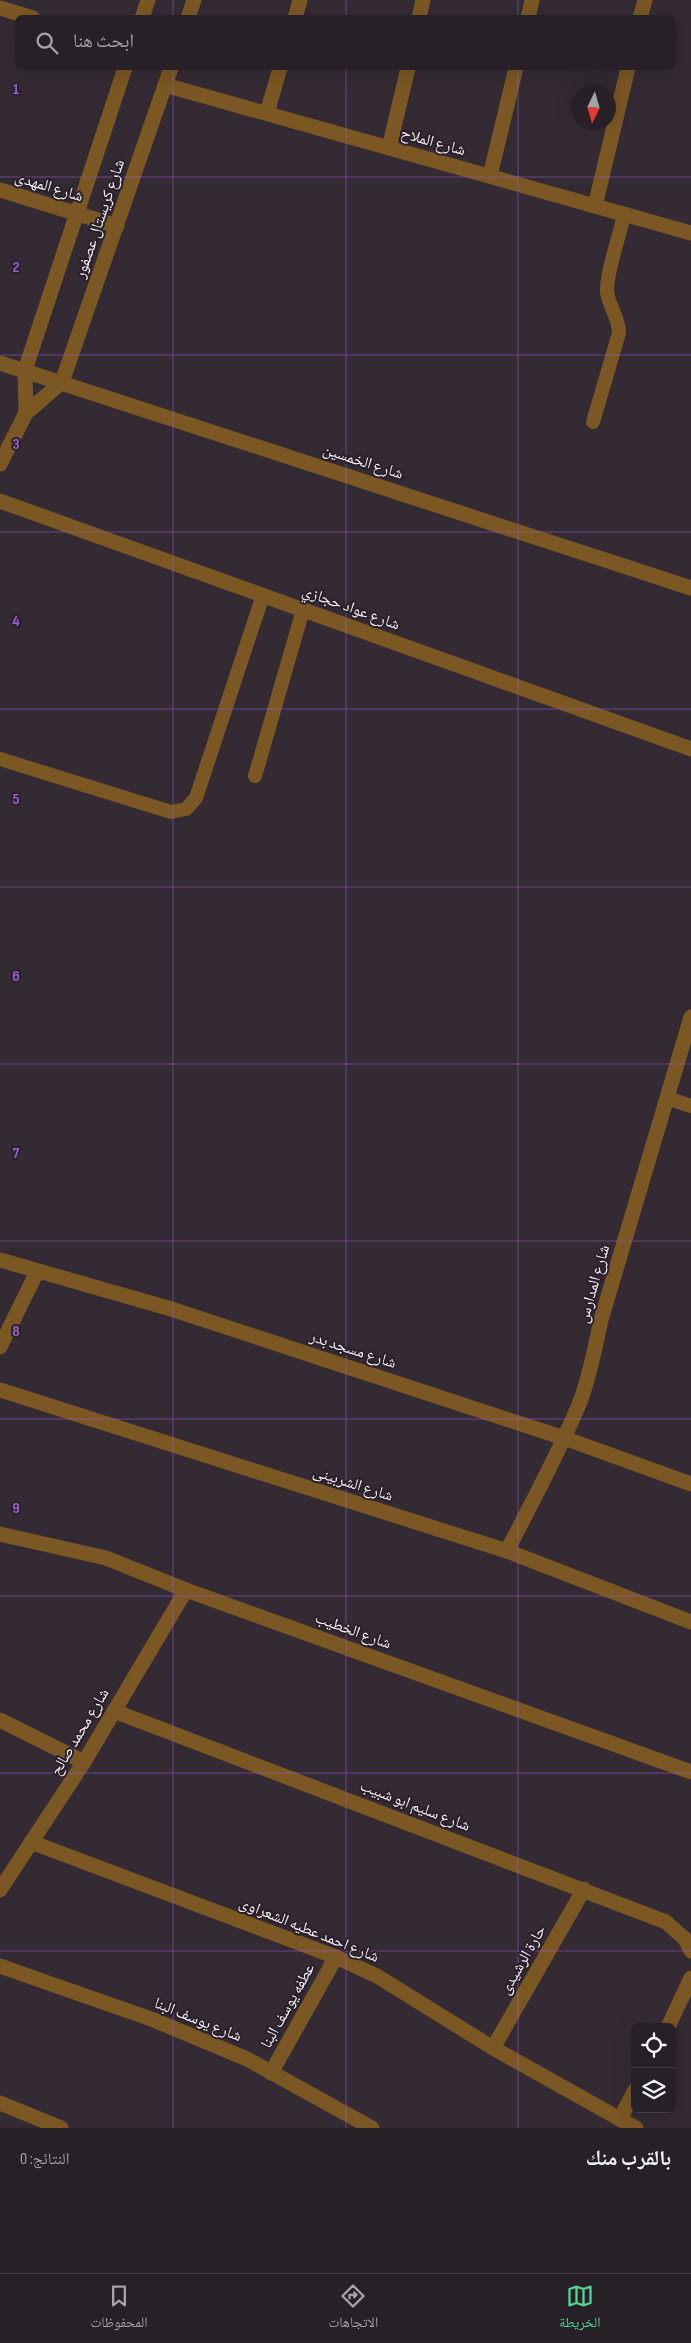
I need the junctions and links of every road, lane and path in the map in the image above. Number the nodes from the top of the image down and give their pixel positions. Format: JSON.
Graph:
{"nodes":[{"id":1,"x":148,"y":0,"type":"edge"},
{"id":2,"x":194,"y":0,"type":"edge"},
{"id":3,"x":300,"y":0,"type":"edge"},
{"id":4,"x":423,"y":0,"type":"edge"},
{"id":5,"x":532,"y":0,"type":"edge"},
{"id":6,"x":645,"y":0,"type":"edge"},
{"id":7,"x":0,"y":8,"type":"edge"},
{"id":8,"x":24,"y":15,"type":"edge"},
{"id":9,"x":143,"y":15,"type":"edge"},
{"id":10,"x":189,"y":15,"type":"edge"},
{"id":11,"x":296,"y":15,"type":"edge"},
{"id":12,"x":420,"y":15,"type":"edge"},
{"id":13,"x":529,"y":15,"type":"edge"},
{"id":14,"x":641,"y":15,"type":"edge"},
{"id":15,"x":125,"y":70,"type":"edge"},
{"id":16,"x":170,"y":70,"type":"edge"},
{"id":17,"x":279,"y":70,"type":"edge"},
{"id":18,"x":408,"y":70,"type":"edge"},
{"id":19,"x":516,"y":70,"type":"edge"},
{"id":20,"x":628,"y":70,"type":"edge"},
{"id":21,"x":165,"y":85,"type":"junction"},
{"id":22,"x":267,"y":113,"type":"junction"},
{"id":23,"x":389,"y":148,"type":"junction"},
{"id":24,"x":490,"y":176,"type":"junction"},
{"id":25,"x":0,"y":190,"type":"edge"},
{"id":26,"x":595,"y":206,"type":"junction"},
{"id":27,"x":77,"y":214,"type":"junction"},
{"id":28,"x":624,"y":215,"type":"junction"},
{"id":29,"x":117,"y":226,"type":"junction"},
{"id":30,"x":691,"y":233,"type":"edge"},
{"id":31,"x":0,"y":363,"type":"edge"},
{"id":32,"x":25,"y":370,"type":"junction"},
{"id":33,"x":62,"y":382,"type":"junction"},
{"id":34,"x":26,"y":413,"type":"junction"},
{"id":35,"x":593,"y":422,"type":"dead end"},
{"id":36,"x":0,"y":464,"type":"edge"},
{"id":37,"x":0,"y":501,"type":"edge"},
{"id":38,"x":691,"y":588,"type":"edge"},
{"id":39,"x":263,"y":595,"type":"junction"},
{"id":40,"x":303,"y":610,"type":"junction"},
{"id":41,"x":691,"y":749,"type":"edge"},
{"id":42,"x":0,"y":760,"type":"edge"},
{"id":43,"x":255,"y":776,"type":"dead end"},
{"id":44,"x":691,"y":1017,"type":"edge"},
{"id":45,"x":667,"y":1098,"type":"junction"},
{"id":46,"x":691,"y":1106,"type":"edge"},
{"id":47,"x":0,"y":1260,"type":"edge"},
{"id":48,"x":37,"y":1272,"type":"junction"},
{"id":49,"x":0,"y":1347,"type":"edge"},
{"id":50,"x":0,"y":1390,"type":"edge"},
{"id":51,"x":564,"y":1438,"type":"junction"},
{"id":52,"x":691,"y":1484,"type":"edge"},
{"id":53,"x":0,"y":1534,"type":"edge"},
{"id":54,"x":507,"y":1551,"type":"junction"},
{"id":55,"x":186,"y":1590,"type":"junction"},
{"id":56,"x":691,"y":1622,"type":"edge"},
{"id":57,"x":114,"y":1711,"type":"junction"},
{"id":58,"x":0,"y":1720,"type":"edge"},
{"id":59,"x":84,"y":1762,"type":"junction"},
{"id":60,"x":691,"y":1772,"type":"edge"},
{"id":61,"x":31,"y":1842,"type":"junction"},
{"id":62,"x":584,"y":1888,"type":"junction"},
{"id":63,"x":0,"y":1890,"type":"edge"},
{"id":64,"x":691,"y":1951,"type":"edge"},
{"id":65,"x":336,"y":1957,"type":"junction"},
{"id":66,"x":0,"y":1966,"type":"edge"},
{"id":67,"x":691,"y":1978,"type":"edge"},
{"id":68,"x":670,"y":2023,"type":"edge"},
{"id":69,"x":493,"y":2048,"type":"junction"},
{"id":70,"x":271,"y":2073,"type":"junction"},
{"id":71,"x":631,"y":2098,"type":"edge"},
{"id":72,"x":0,"y":2103,"type":"edge"},
{"id":73,"x":620,"y":2119,"type":"junction"},
{"id":74,"x":61,"y":2128,"type":"edge"},
{"id":75,"x":372,"y":2128,"type":"edge"},
{"id":76,"x":636,"y":2128,"type":"edge"}],
"edges":[{"from":1,"to":9,"type":"street"},
{"from":2,"to":10,"type":"street"},
{"from":3,"to":11,"type":"street"},
{"from":4,"to":12,"type":"street"},
{"from":5,"to":13,"type":"street"},
{"from":6,"to":14,"type":"street"},
{"from":7,"to":8,"type":"street"},
{"from":15,"to":27,"type":"street","name":"شارع كريستال عصفور"},
{"from":16,"to":21,"type":"street","name":"شارع كريستال عصفور"},
{"from":17,"to":22,"type":"street"},
{"from":18,"to":23,"type":"street"},
{"from":19,"to":24,"type":"street"},
{"from":20,"to":26,"type":"street"},
{"from":21,"to":22,"type":"street","name":"شارع الملاح"},
{"from":21,"to":29,"type":"street","name":"شارع كريستال عصفور"},
{"from":22,"to":23,"type":"street","name":"شارع الملاح"},
{"from":23,"to":24,"type":"street","name":"شارع الملاح"},
{"from":24,"to":26,"type":"street","name":"شارع الملاح"},
{"from":25,"to":27,"type":"street","name":"شارع المهدى"},
{"from":26,"to":28,"type":"street","name":"شارع الملاح"},
{"from":27,"to":29,"type":"street","name":"شارع المهدى"},
{"from":27,"to":32,"type":"street","name":"شارع كريستال عصفور"},
{"from":28,"to":30,"type":"street","name":"شارع الملاح"},
{"from":28,"to":35,"type":"lane"},
{"from":29,"to":33,"type":"street","name":"شارع كريستال عصفور"},
{"from":31,"to":32,"type":"street","name":"شارع الخمسين"},
{"from":32,"to":33,"type":"street","name":"شارع الخمسين"},
{"from":32,"to":34,"type":"street","name":"شارع كريستال عصفور"},
{"from":33,"to":34,"type":"street"},
{"from":33,"to":38,"type":"street","name":"شارع الخمسين"},
{"from":34,"to":36,"type":"street"},
{"from":37,"to":39,"type":"street","name":"شارع عواد حجازي"},
{"from":39,"to":40,"type":"street","name":"شارع عواد حجازي"},
{"from":39,"to":42,"type":"lane"},
{"from":40,"to":41,"type":"street","name":"شارع عواد حجازي"},
{"from":40,"to":43,"type":"lane"},
{"from":44,"to":45,"type":"street","name":"شارع المدارس"},
{"from":45,"to":46,"type":"lane"},
{"from":45,"to":51,"type":"street","name":"شارع المدارس"},
{"from":47,"to":48,"type":"street","name":"شارع مسجد بدر"},
{"from":48,"to":49,"type":"street"},
{"from":48,"to":51,"type":"street","name":"شارع مسجد بدر"},
{"from":50,"to":54,"type":"street","name":"شارع الشربينى"},
{"from":51,"to":52,"type":"street","name":"شارع مسجد بدر"},
{"from":51,"to":54,"type":"street","name":"شارع المدارس"},
{"from":53,"to":55,"type":"street","name":"شارع الخطيب"},
{"from":54,"to":56,"type":"street","name":"شارع الشربينى"},
{"from":55,"to":57,"type":"street","name":"شارع محمد صالح"},
{"from":55,"to":60,"type":"street","name":"شارع الخطيب"},
{"from":57,"to":59,"type":"street","name":"شارع محمد صالح"},
{"from":57,"to":62,"type":"street","name":"شارع سليم ابو شبيب"},
{"from":58,"to":59,"type":"street"},
{"from":59,"to":61,"type":"street","name":"شارع محمد صالح"},
{"from":61,"to":63,"type":"street","name":"شارع محمد صالح"},
{"from":61,"to":65,"type":"street","name":"شارع احمد عطيه الشعراوى"},
{"from":62,"to":64,"type":"street","name":"شارع سليم ابو شبيب"},
{"from":62,"to":69,"type":"street","name":"حارة الرشيدى"},
{"from":65,"to":69,"type":"street","name":"شارع احمد عطيه الشعراوى"},
{"from":65,"to":70,"type":"street","name":"عطفه يوسف البنا"},
{"from":66,"to":70,"type":"street","name":"شارع يوسف البنا"},
{"from":67,"to":68,"type":"street"},
{"from":69,"to":73,"type":"street","name":"شارع احمد عطيه الشعراوى"},
{"from":70,"to":75,"type":"street","name":"شارع يوسف البنا"},
{"from":71,"to":73,"type":"street"},
{"from":72,"to":74,"type":"street"},
{"from":73,"to":76,"type":"street","name":"شارع احمد عطيه الشعراوى"}]}
